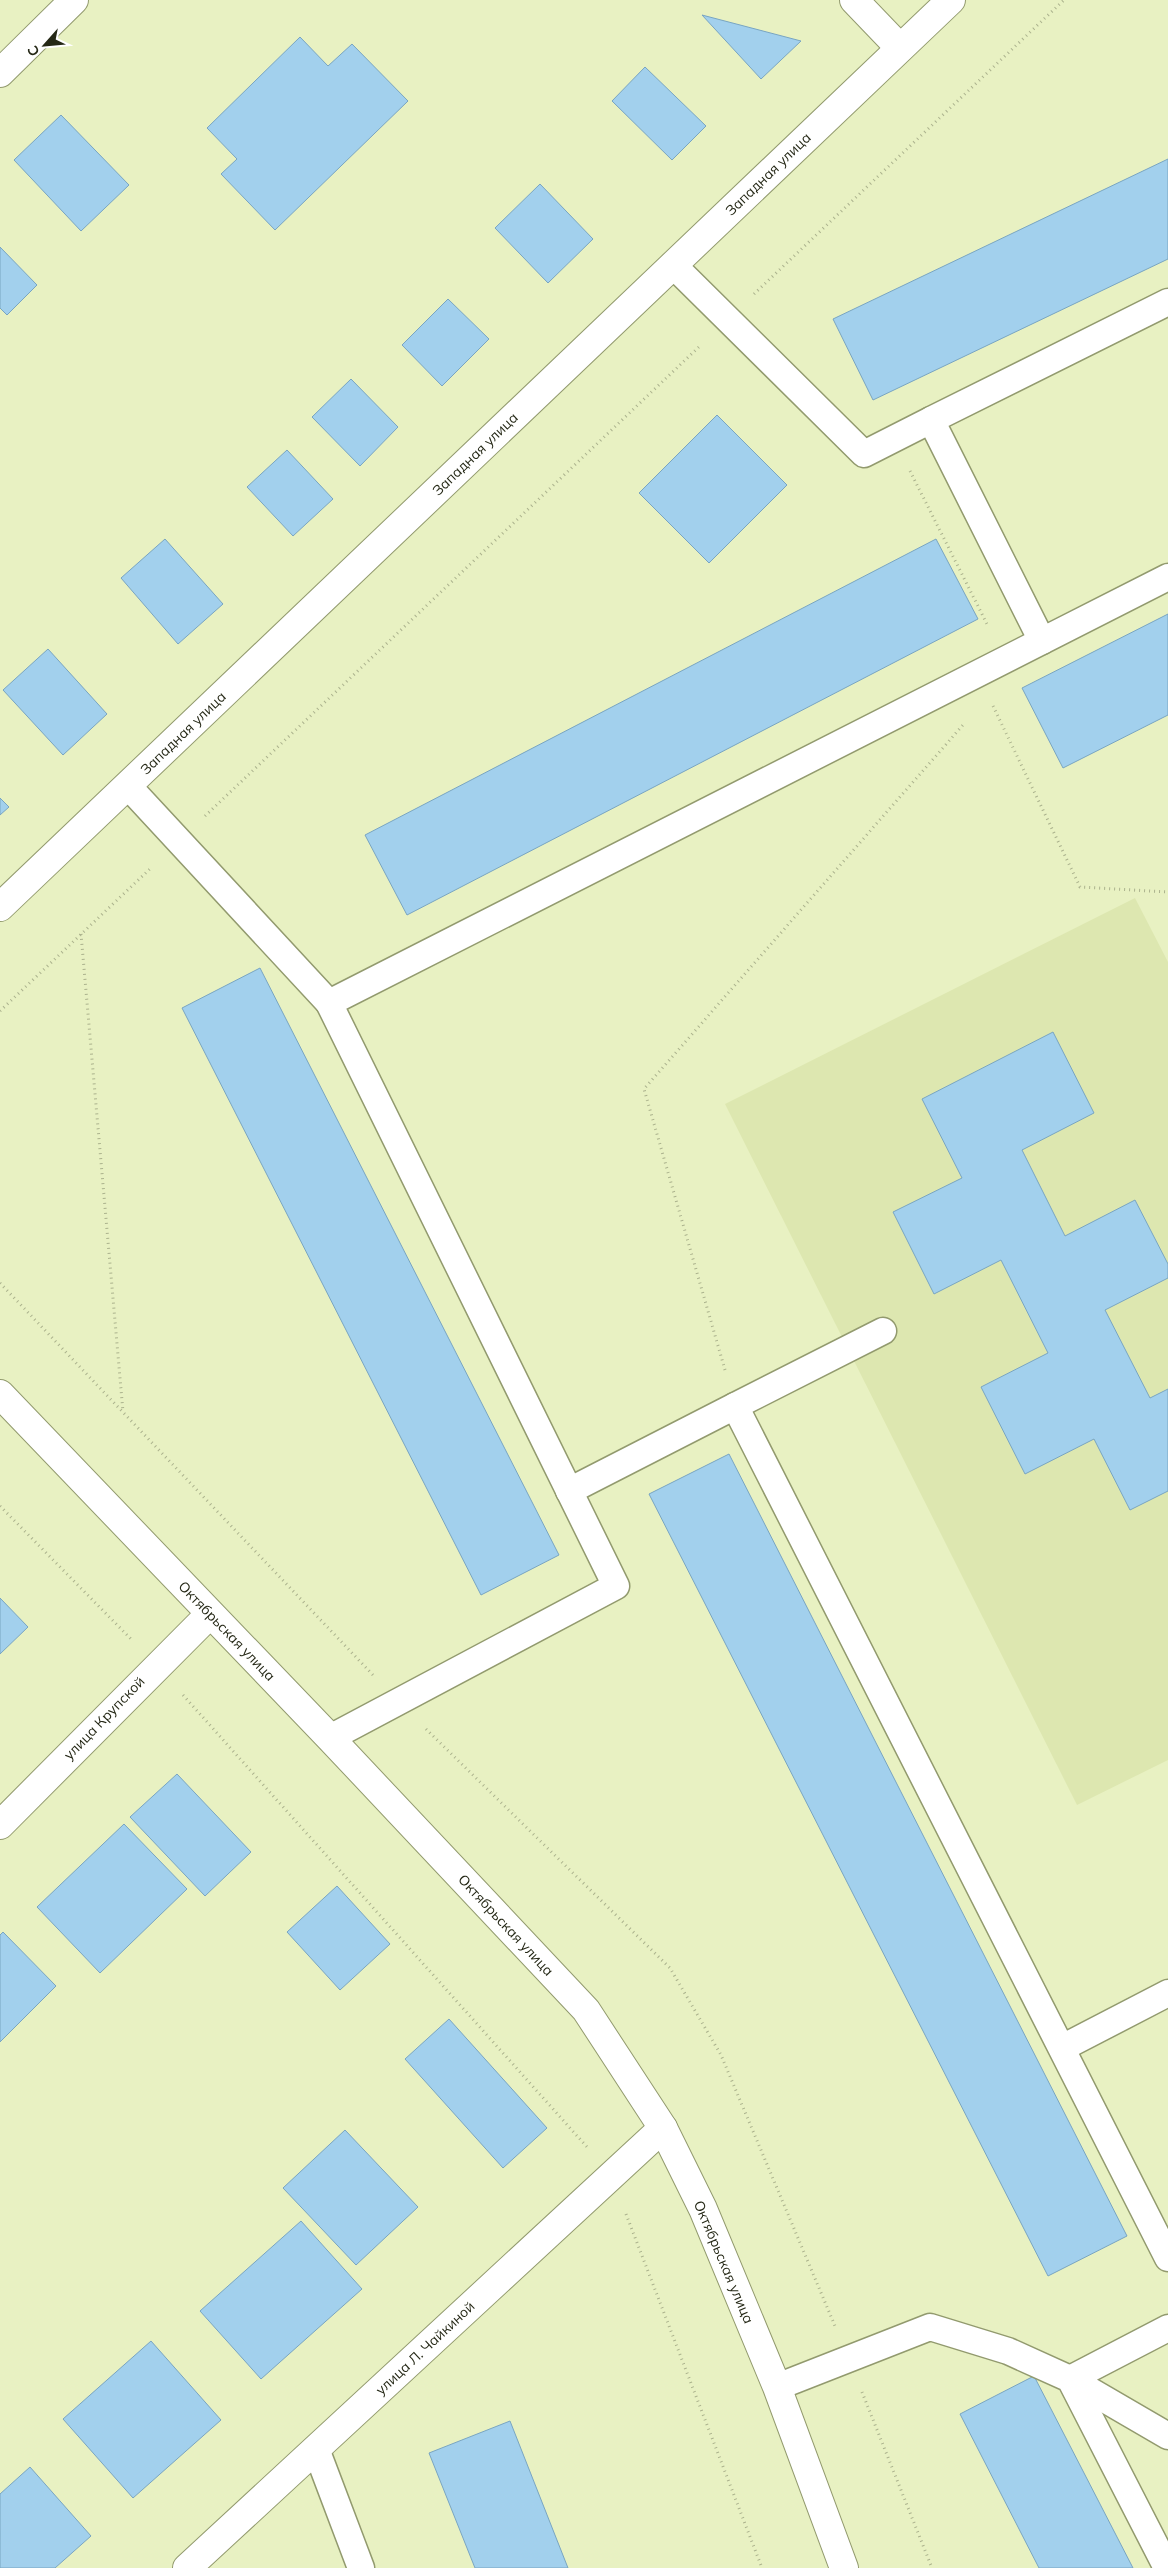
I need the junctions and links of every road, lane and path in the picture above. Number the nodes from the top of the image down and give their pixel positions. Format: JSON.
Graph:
{"nodes":[{"id":1,"x":74,"y":0,"type":"edge"},
{"id":2,"x":854,"y":0,"type":"edge"},
{"id":3,"x":951,"y":0,"type":"edge"},
{"id":4,"x":1064,"y":0,"type":"edge"},
{"id":5,"x":900,"y":48,"type":"junction"},
{"id":6,"x":0,"y":73,"type":"edge"},
{"id":7,"x":674,"y":264,"type":"junction"},
{"id":8,"x":1168,"y":302,"type":"edge"},
{"id":9,"x":729,"y":319,"type":"junction"},
{"id":10,"x":930,"y":420,"type":"junction"},
{"id":11,"x":893,"y":439,"type":"junction"},
{"id":12,"x":1168,"y":577,"type":"edge"},
{"id":13,"x":1042,"y":641,"type":"junction"},
{"id":14,"x":1005,"y":660,"type":"junction"},
{"id":15,"x":983,"y":685,"type":"junction"},
{"id":16,"x":128,"y":786,"type":"junction"},
{"id":17,"x":179,"y":841,"type":"junction"},
{"id":18,"x":1168,"y":892,"type":"edge"},
{"id":19,"x":0,"y":907,"type":"edge"},
{"id":20,"x":81,"y":934,"type":"junction"},
{"id":21,"x":329,"y":1003,"type":"junction"},
{"id":22,"x":0,"y":1011,"type":"edge"},
{"id":23,"x":883,"y":1330,"type":"dead end"},
{"id":24,"x":0,"y":1394,"type":"edge"},
{"id":25,"x":735,"y":1406,"type":"junction"},
{"id":26,"x":123,"y":1413,"type":"dead end"},
{"id":27,"x":569,"y":1491,"type":"junction"},
{"id":28,"x":0,"y":1506,"type":"edge"},
{"id":29,"x":210,"y":1614,"type":"junction"},
{"id":30,"x":156,"y":1665,"type":"junction"},
{"id":31,"x":330,"y":1738,"type":"junction"},
{"id":32,"x":0,"y":1825,"type":"edge"},
{"id":33,"x":1168,"y":1993,"type":"edge"},
{"id":34,"x":1062,"y":2048,"type":"junction"},
{"id":35,"x":663,"y":2128,"type":"junction"},
{"id":36,"x":612,"y":2176,"type":"junction"},
{"id":37,"x":1168,"y":2258,"type":"edge"},
{"id":38,"x":1168,"y":2328,"type":"edge"},
{"id":39,"x":1070,"y":2380,"type":"junction"},
{"id":40,"x":777,"y":2387,"type":"junction"},
{"id":41,"x":1168,"y":2436,"type":"edge"},
{"id":42,"x":316,"y":2449,"type":"junction"},
{"id":43,"x":186,"y":2568,"type":"edge"},
{"id":44,"x":361,"y":2568,"type":"edge"},
{"id":45,"x":762,"y":2568,"type":"edge"},
{"id":46,"x":844,"y":2568,"type":"edge"},
{"id":47,"x":1167,"y":2568,"type":"edge"}],
"edges":[{"from":1,"to":6,"type":"main road"},
{"from":2,"to":5,"type":"main road"},
{"from":3,"to":5,"type":"main road","name":"Западная улица"},
{"from":4,"to":9,"type":"path"},
{"from":5,"to":7,"type":"main road","name":"Западная улица"},
{"from":7,"to":9,"type":"lane"},
{"from":7,"to":16,"type":"main road","name":"Западная улица"},
{"from":8,"to":10,"type":"lane"},
{"from":9,"to":11,"type":"lane"},
{"from":9,"to":17,"type":"path"},
{"from":10,"to":11,"type":"lane"},
{"from":10,"to":13,"type":"lane"},
{"from":11,"to":14,"type":"path"},
{"from":12,"to":13,"type":"lane"},
{"from":13,"to":14,"type":"lane"},
{"from":14,"to":15,"type":"lane"},
{"from":15,"to":18,"type":"path"},
{"from":15,"to":21,"type":"lane"},
{"from":15,"to":25,"type":"path"},
{"from":16,"to":17,"type":"lane"},
{"from":16,"to":19,"type":"main road","name":"Западная улица"},
{"from":17,"to":20,"type":"path"},
{"from":17,"to":21,"type":"lane"},
{"from":20,"to":22,"type":"path"},
{"from":20,"to":26,"type":"path"},
{"from":21,"to":27,"type":"lane"},
{"from":23,"to":25,"type":"lane"},
{"from":24,"to":29,"type":"main road","name":"Октябрьская улица"},
{"from":25,"to":27,"type":"lane"},
{"from":25,"to":34,"type":"lane"},
{"from":27,"to":31,"type":"lane"},
{"from":28,"to":30,"type":"path"},
{"from":29,"to":30,"type":"main road","name":"улица Крупской"},
{"from":29,"to":31,"type":"main road","name":"Октябрьская улица"},
{"from":30,"to":32,"type":"main road","name":"улица Крупской"},
{"from":30,"to":36,"type":"path"},
{"from":31,"to":35,"type":"main road","name":"Октябрьская улица"},
{"from":33,"to":34,"type":"lane"},
{"from":34,"to":37,"type":"lane"},
{"from":35,"to":36,"type":"main road","name":"улица Л. Чайкиной"},
{"from":35,"to":40,"type":"main road","name":"Октябрьская улица"},
{"from":36,"to":42,"type":"main road","name":"улица Л. Чайкиной"},
{"from":36,"to":45,"type":"path"},
{"from":38,"to":39,"type":"lane"},
{"from":39,"to":40,"type":"lane"},
{"from":39,"to":41,"type":"lane"},
{"from":39,"to":47,"type":"lane"},
{"from":40,"to":46,"type":"main road","name":"Октябрьская улица"},
{"from":42,"to":43,"type":"main road","name":"улица Л. Чайкиной"},
{"from":42,"to":44,"type":"lane"}]}
